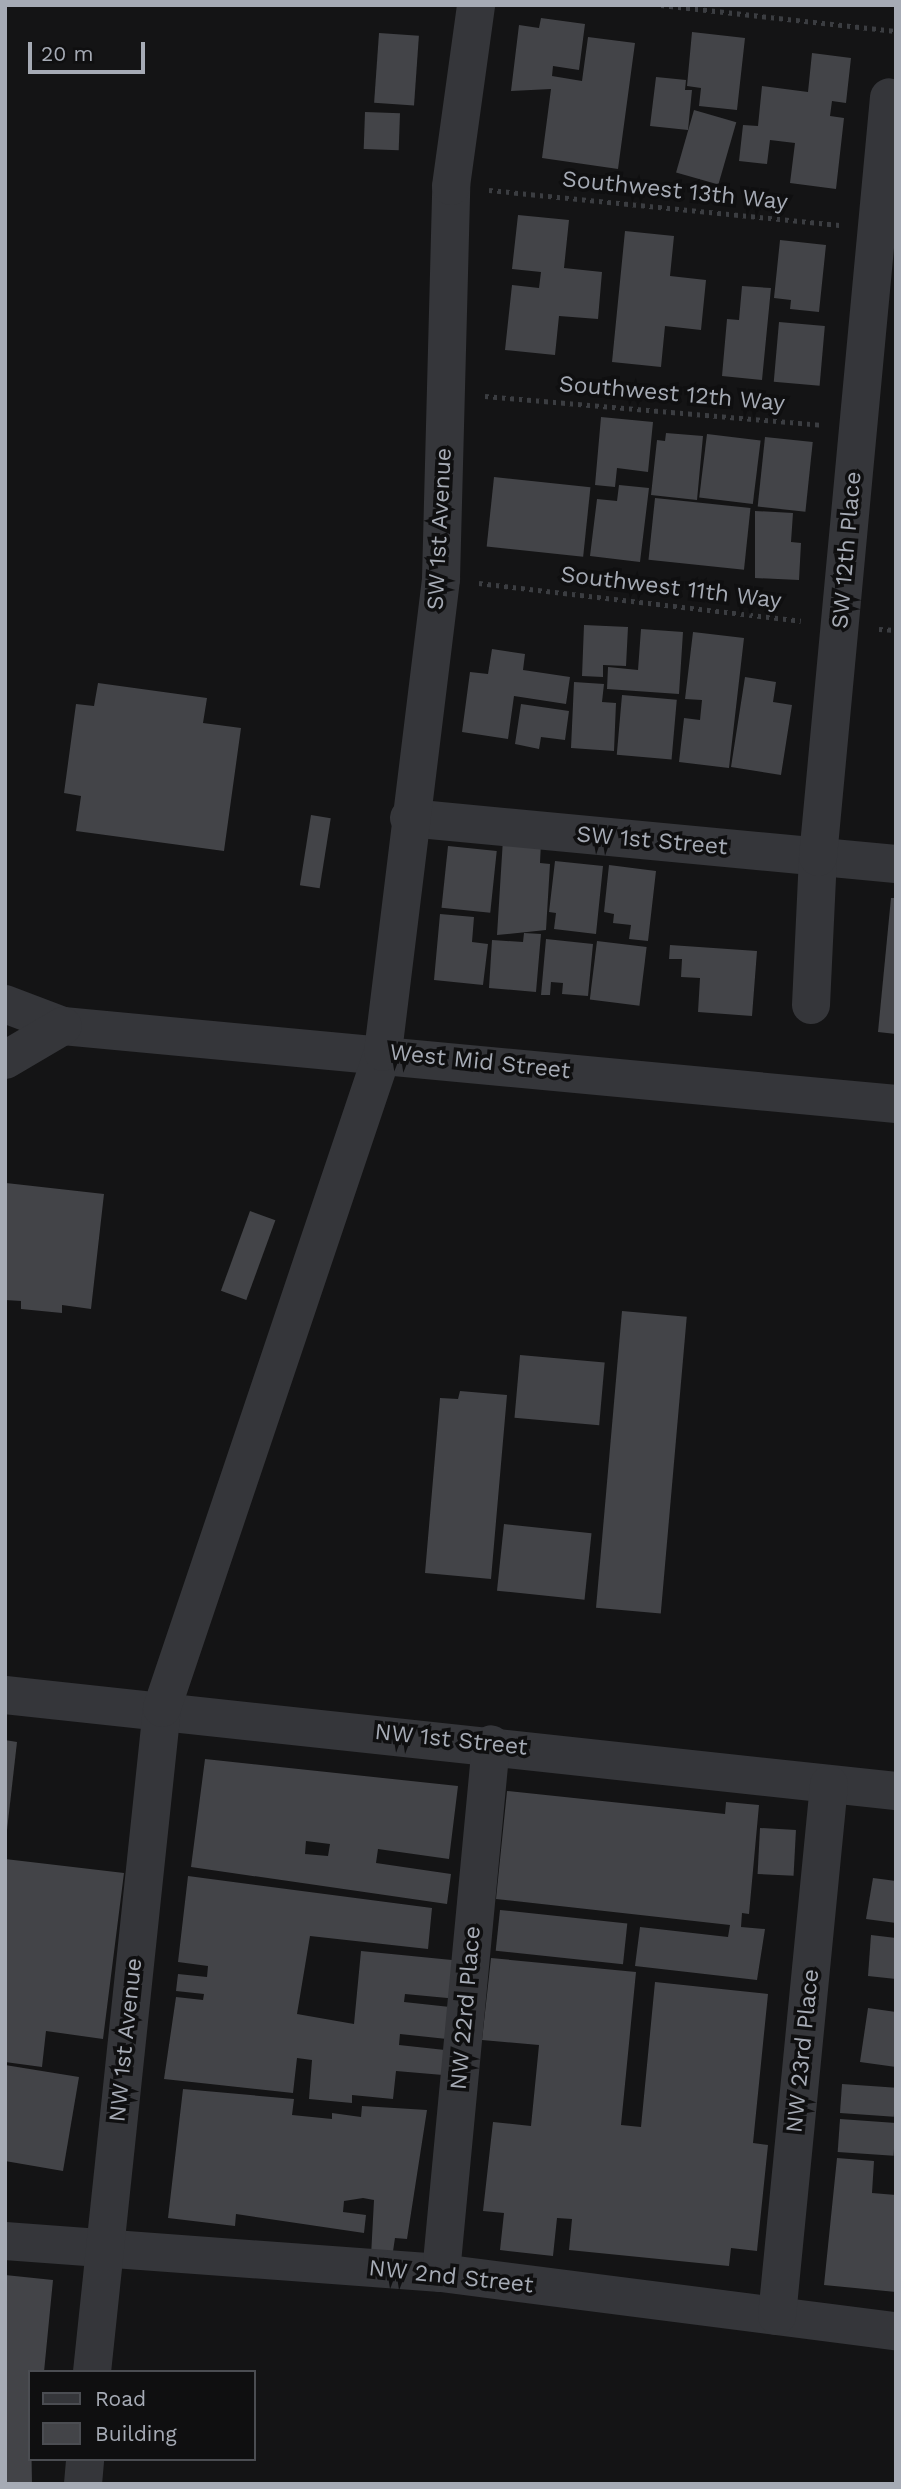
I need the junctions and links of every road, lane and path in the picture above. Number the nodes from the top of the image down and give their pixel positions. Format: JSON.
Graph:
{"nodes":[{"id":1,"x":475,"y":5,"type":"edge"},
{"id":2,"x":661,"y":5,"type":"edge"},
{"id":3,"x":896,"y":31,"type":"edge"},
{"id":4,"x":889,"y":97,"type":"dead end"},
{"id":5,"x":451,"y":186,"type":"junction"},
{"id":6,"x":874,"y":229,"type":"junction"},
{"id":7,"x":446,"y":392,"type":"junction"},
{"id":8,"x":859,"y":428,"type":"junction"},
{"id":9,"x":441,"y":579,"type":"junction"},
{"id":10,"x":841,"y":626,"type":"junction"},
{"id":11,"x":896,"y":631,"type":"edge"},
{"id":12,"x":409,"y":818,"type":"junction"},
{"id":13,"x":818,"y":857,"type":"junction"},
{"id":14,"x":896,"y":864,"type":"edge"},
{"id":15,"x":5,"y":1004,"type":"edge"},
{"id":16,"x":811,"y":1005,"type":"dead end"},
{"id":17,"x":63,"y":1026,"type":"junction"},
{"id":18,"x":383,"y":1052,"type":"junction"},
{"id":19,"x":5,"y":1060,"type":"edge"},
{"id":20,"x":896,"y":1104,"type":"edge"},
{"id":21,"x":5,"y":1695,"type":"edge"},
{"id":22,"x":162,"y":1708,"type":"junction"},
{"id":23,"x":491,"y":1744,"type":"junction"},
{"id":24,"x":829,"y":1785,"type":"junction"},
{"id":25,"x":896,"y":1791,"type":"edge"},
{"id":26,"x":5,"y":2241,"type":"edge"},
{"id":27,"x":103,"y":2248,"type":"junction"},
{"id":28,"x":441,"y":2273,"type":"junction"},
{"id":29,"x":777,"y":2316,"type":"junction"},
{"id":30,"x":896,"y":2331,"type":"edge"},
{"id":31,"x":92,"y":2370,"type":"edge"},
{"id":32,"x":85,"y":2461,"type":"edge"},
{"id":33,"x":83,"y":2484,"type":"edge"}],
"edges":[{"from":1,"to":5,"type":"street","name":"SW 1st Avenue"},
{"from":2,"to":3,"type":"path"},
{"from":4,"to":6,"type":"street","name":"SW 12th Place"},
{"from":5,"to":6,"type":"path","name":"Southwest 13th Way"},
{"from":5,"to":7,"type":"street","name":"SW 1st Avenue"},
{"from":6,"to":8,"type":"street","name":"SW 12th Place"},
{"from":7,"to":8,"type":"path","name":"Southwest 12th Way"},
{"from":7,"to":9,"type":"street","name":"SW 1st Avenue"},
{"from":8,"to":10,"type":"street","name":"SW 12th Place"},
{"from":9,"to":10,"type":"path","name":"Southwest 11th Way"},
{"from":9,"to":12,"type":"street","name":"SW 1st Avenue"},
{"from":10,"to":11,"type":"path","name":"Southwest 11th Way"},
{"from":10,"to":13,"type":"street","name":"SW 12th Place"},
{"from":12,"to":13,"type":"street","name":"SW 1st Street"},
{"from":12,"to":18,"type":"street","name":"SW 1st Avenue"},
{"from":13,"to":14,"type":"street","name":"SW 1st Street"},
{"from":13,"to":16,"type":"street","name":"SW 12th Place"},
{"from":15,"to":17,"type":"street","name":"West Mid Street"},
{"from":17,"to":18,"type":"street","name":"West Mid Street"},
{"from":17,"to":19,"type":"street"},
{"from":18,"to":20,"type":"street","name":"West Mid Street"},
{"from":18,"to":22,"type":"street","name":"NW 1st Avenue"},
{"from":21,"to":22,"type":"street","name":"NW 1st Street"},
{"from":22,"to":23,"type":"street","name":"NW 1st Street"},
{"from":22,"to":27,"type":"street","name":"NW 1st Avenue"},
{"from":23,"to":24,"type":"street","name":"NW 1st Street"},
{"from":23,"to":28,"type":"street","name":"NW 22rd Place"},
{"from":24,"to":25,"type":"street","name":"NW 1st Street"},
{"from":24,"to":29,"type":"street","name":"NW 23rd Place"},
{"from":26,"to":27,"type":"street","name":"NW 2nd Street"},
{"from":27,"to":28,"type":"street","name":"NW 2nd Street"},
{"from":27,"to":31,"type":"street","name":"NW 1st Avenue"},
{"from":28,"to":29,"type":"street","name":"NW 2nd Street"},
{"from":29,"to":30,"type":"street","name":"NW 2nd Street"},
{"from":32,"to":33,"type":"street"}]}
